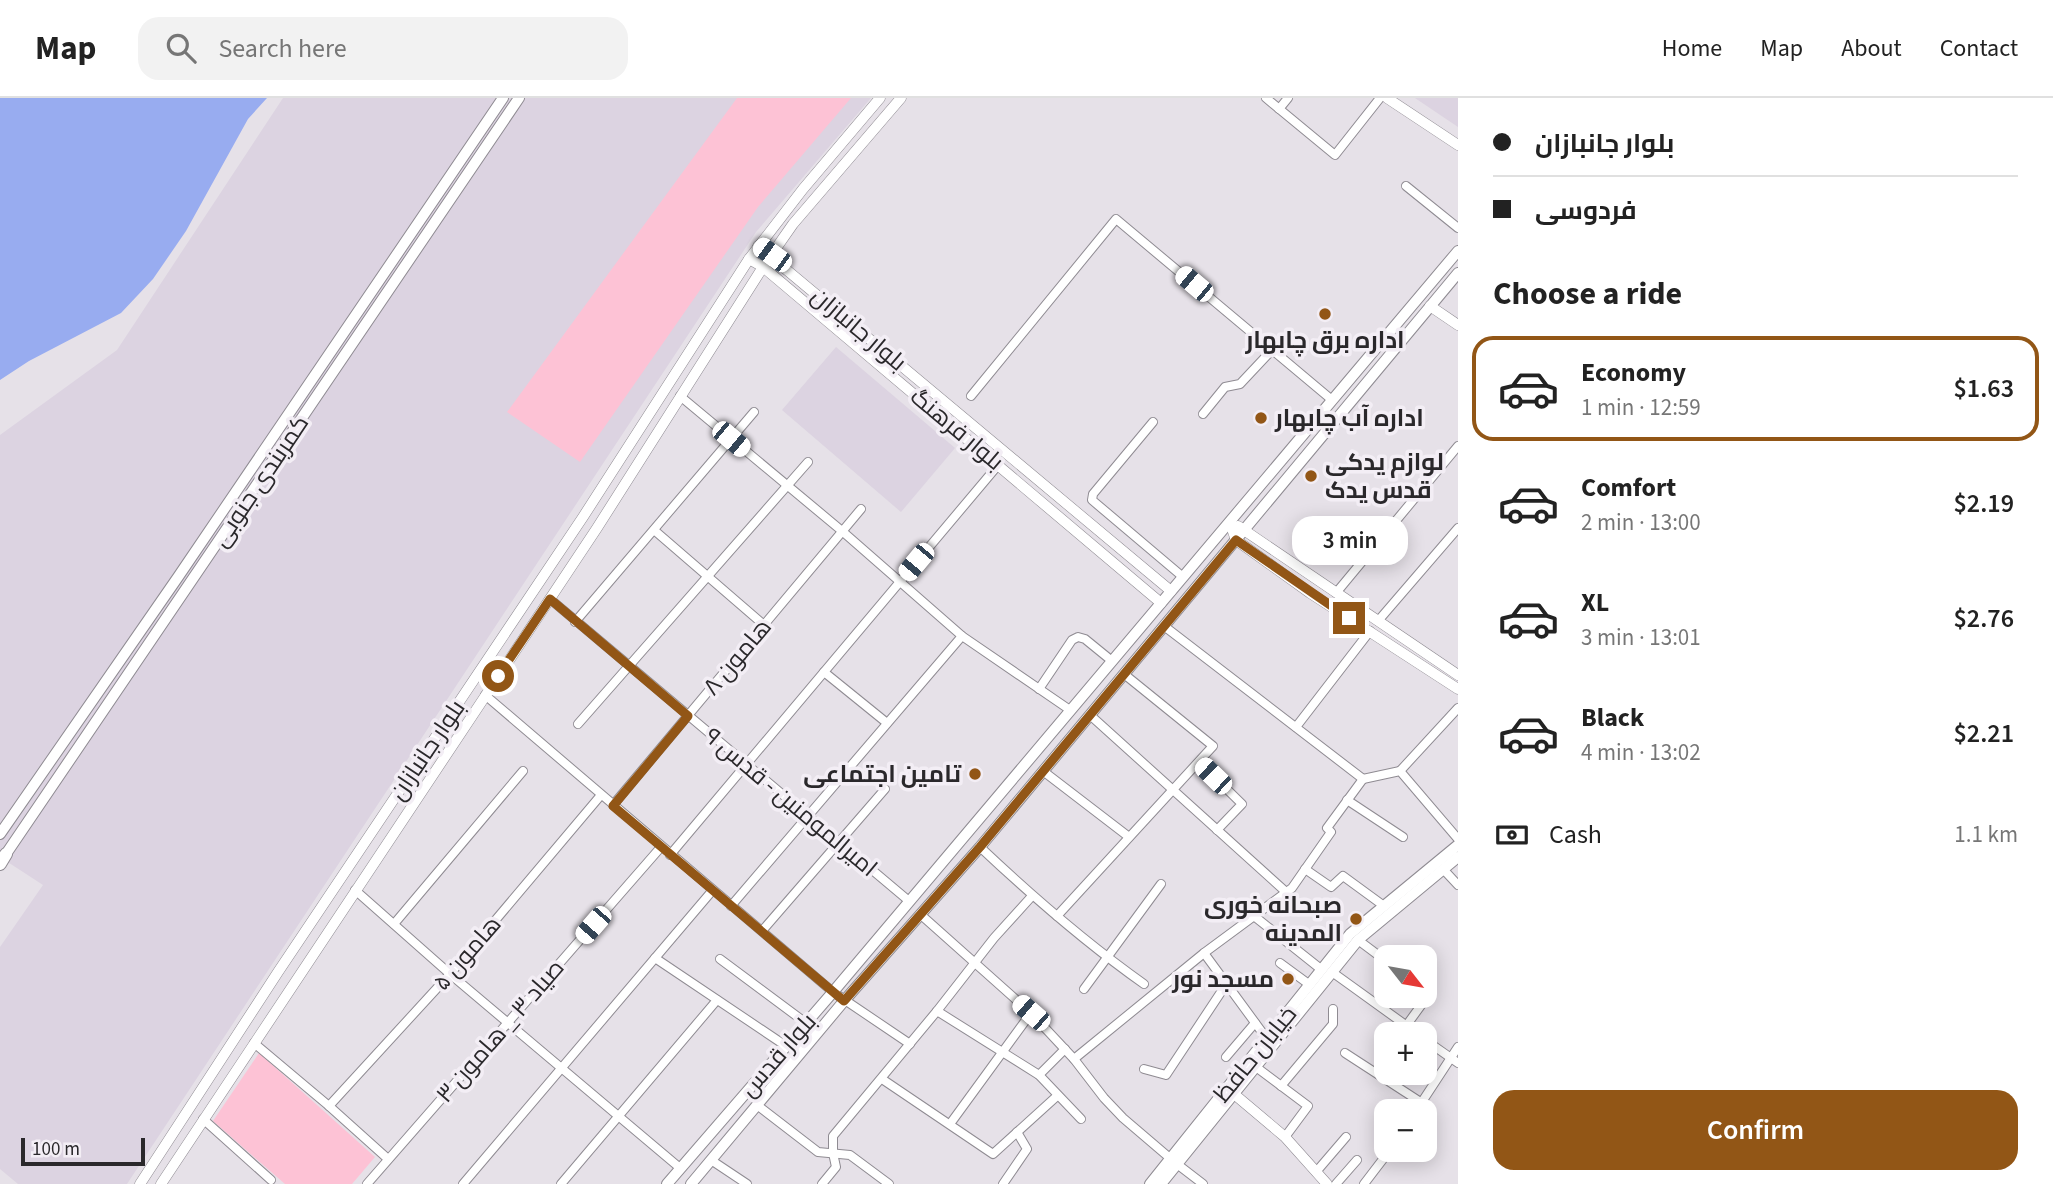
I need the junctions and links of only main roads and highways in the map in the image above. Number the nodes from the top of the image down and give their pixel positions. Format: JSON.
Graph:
{"nodes":[{"id":1,"x":503,"y":98,"type":"edge"},
{"id":2,"x":519,"y":98,"type":"edge"},
{"id":3,"x":1458,"y":251,"type":"edge"},
{"id":4,"x":1458,"y":272,"type":"edge"},
{"id":5,"x":1332,"y":400,"type":"junction"},
{"id":6,"x":1344,"y":410,"type":"junction"},
{"id":7,"x":57,"y":755,"type":"junction"},
{"id":8,"x":68,"y":763,"type":"junction"},
{"id":9,"x":11,"y":818,"type":"junction"},
{"id":10,"x":24,"y":827,"type":"junction"},
{"id":11,"x":0,"y":834,"type":"edge"},
{"id":12,"x":1458,"y":845,"type":"edge"},
{"id":13,"x":1458,"y":857,"type":"edge"},
{"id":14,"x":3,"y":859,"type":"edge"},
{"id":15,"x":1327,"y":971,"type":"junction"},
{"id":16,"x":1174,"y":1161,"type":"junction"},
{"id":17,"x":667,"y":1184,"type":"edge"},
{"id":18,"x":691,"y":1184,"type":"edge"},
{"id":19,"x":1150,"y":1184,"type":"edge"},
{"id":20,"x":1161,"y":1184,"type":"edge"}],
"edges":[{"from":1,"to":7,"type":"main road","name":"کمربندی جنوبی"},
{"from":2,"to":8,"type":"main road","name":"کمربندی جنوبی"},
{"from":3,"to":5,"type":"main road","name":"بلوار قدس"},
{"from":4,"to":6,"type":"main road","name":"بلوار قدس"},
{"from":5,"to":6,"type":"main road"},
{"from":5,"to":17,"type":"main road","name":"بلوار قدس"},
{"from":6,"to":18,"type":"main road","name":"بلوار قدس"},
{"from":7,"to":8,"type":"main road"},
{"from":7,"to":9,"type":"main road","name":"کمربندی جنوبی"},
{"from":8,"to":10,"type":"main road","name":"کمربندی جنوبی"},
{"from":9,"to":10,"type":"main road"},
{"from":9,"to":11,"type":"main road","name":"کمربندی جنوبی"},
{"from":10,"to":14,"type":"main road","name":"کمربندی جنوبی"},
{"from":12,"to":15,"type":"main road","name":"خیابان حافظ"},
{"from":13,"to":15,"type":"main road","name":"خیابان حافظ"},
{"from":15,"to":16,"type":"main road","name":"خیابان حافظ"},
{"from":15,"to":16,"type":"main road","name":"خیابان حافظ"},
{"from":16,"to":19,"type":"main road","name":"خیابان حافظ"},
{"from":16,"to":20,"type":"main road","name":"خیابان حافظ"}]}
